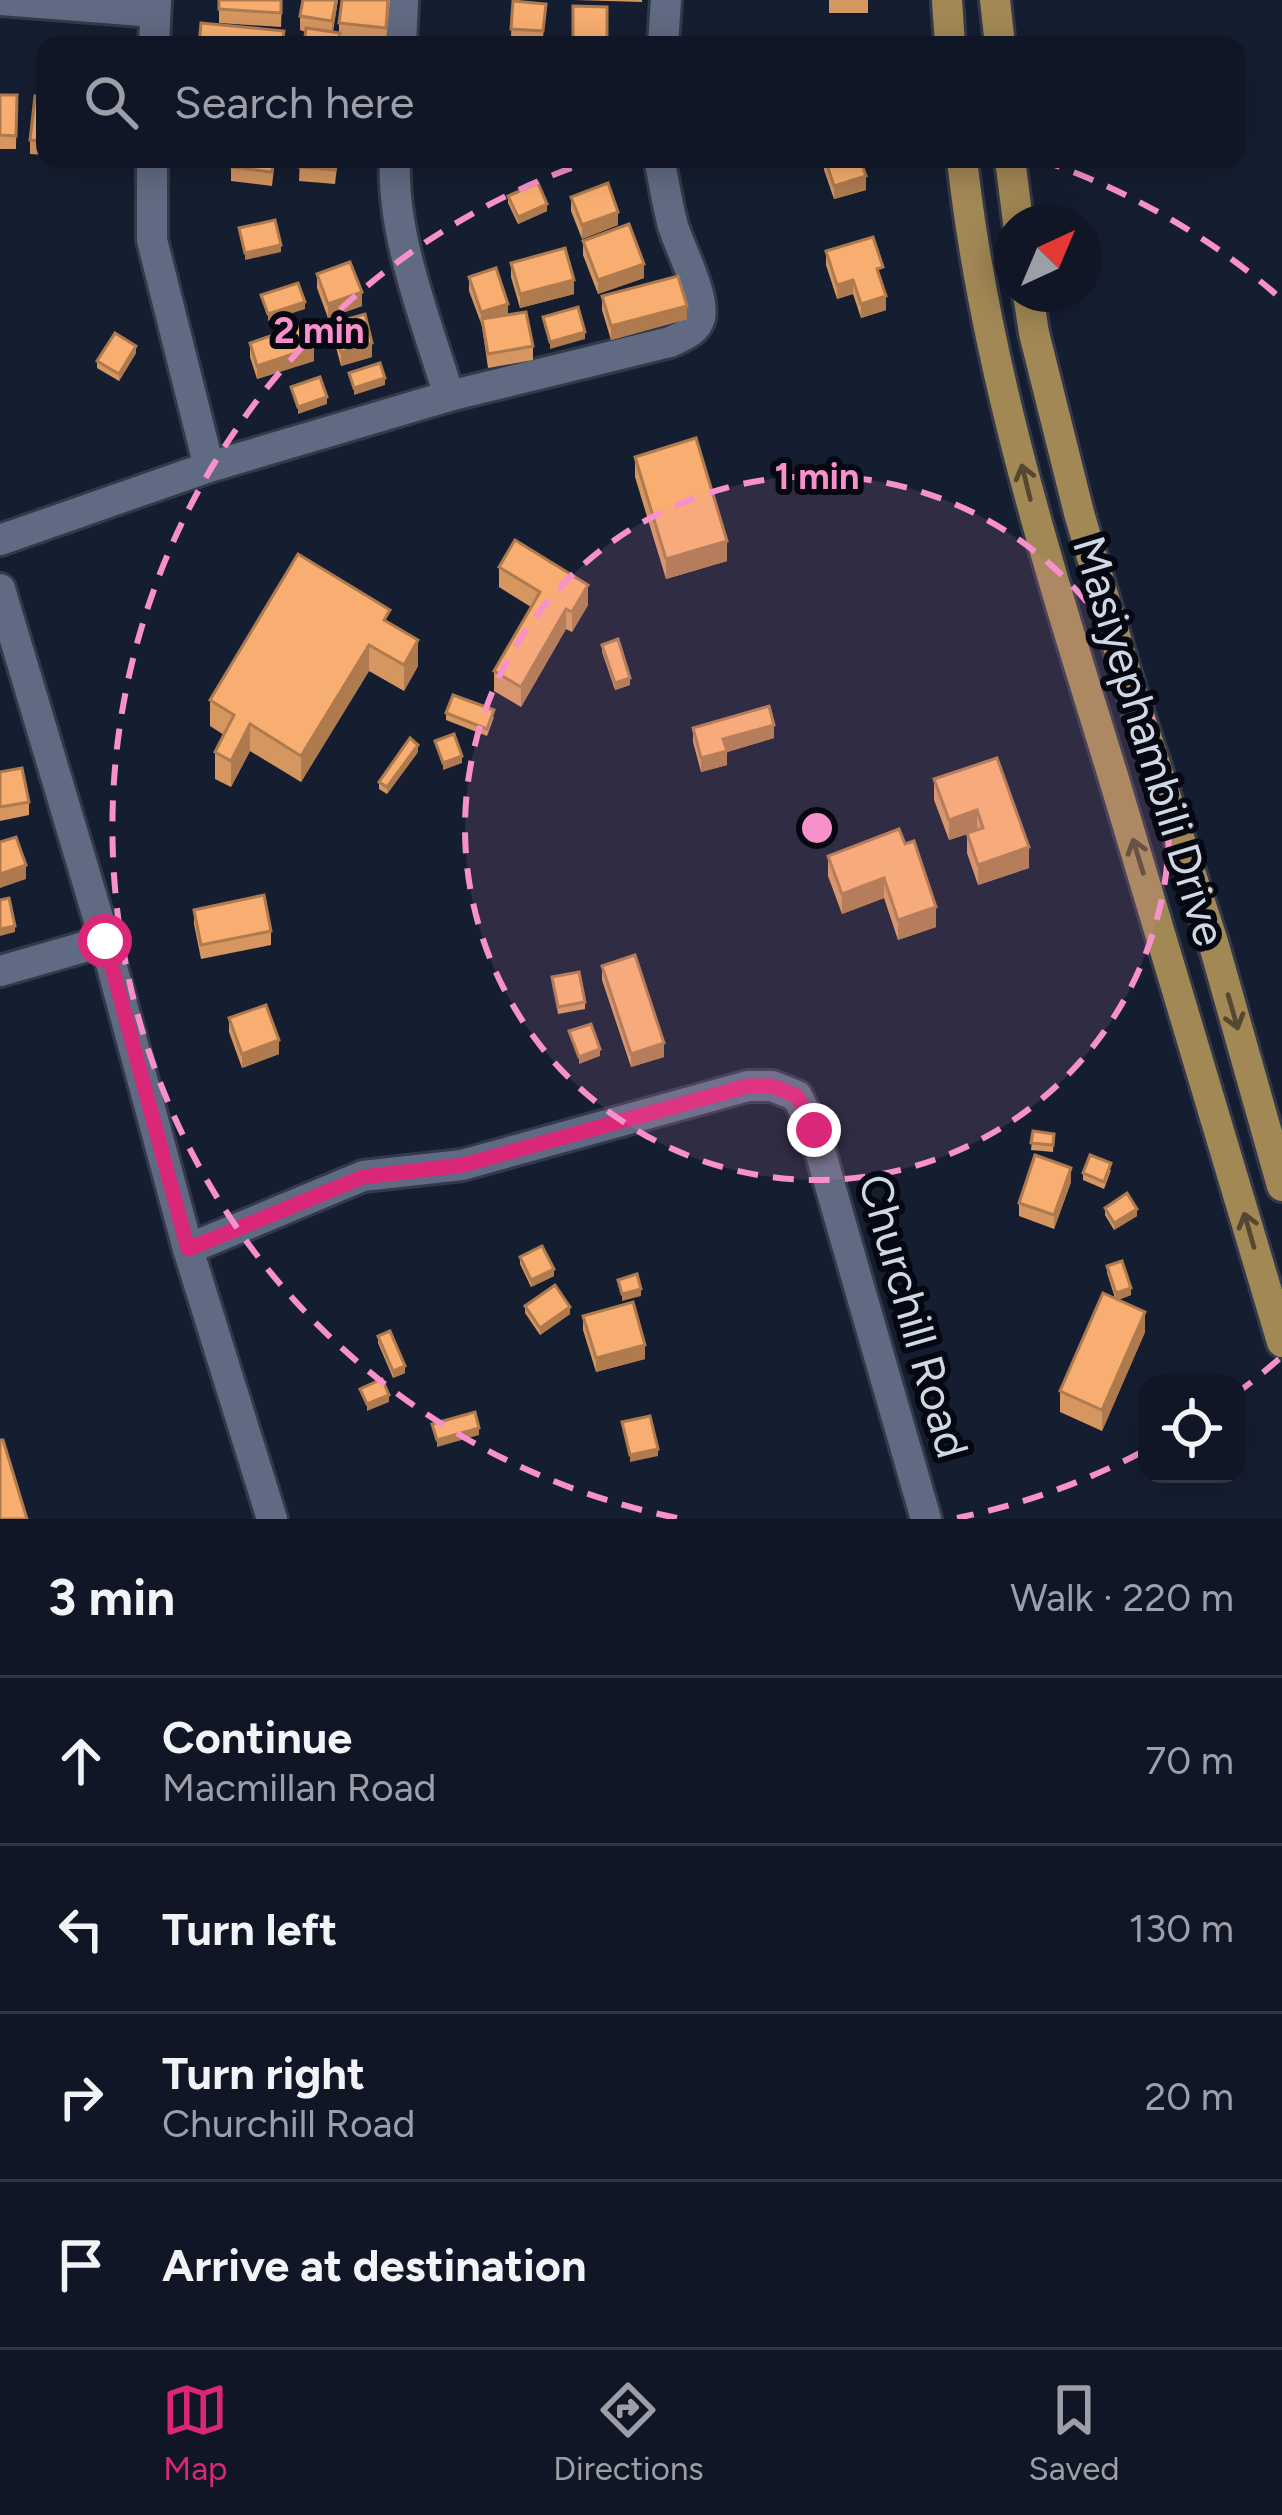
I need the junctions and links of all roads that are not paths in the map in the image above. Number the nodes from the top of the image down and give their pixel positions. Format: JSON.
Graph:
{"nodes":[{"id":1,"x":0,"y":0,"type":"edge"},
{"id":2,"x":403,"y":0,"type":"edge"},
{"id":3,"x":665,"y":0,"type":"edge"},
{"id":4,"x":947,"y":0,"type":"edge"},
{"id":5,"x":995,"y":0,"type":"edge"},
{"id":6,"x":155,"y":6,"type":"edge"},
{"id":7,"x":154,"y":36,"type":"edge"},
{"id":8,"x":401,"y":36,"type":"edge"},
{"id":9,"x":663,"y":36,"type":"edge"},
{"id":10,"x":949,"y":36,"type":"edge"},
{"id":11,"x":999,"y":36,"type":"edge"},
{"id":12,"x":152,"y":168,"type":"edge"},
{"id":13,"x":395,"y":168,"type":"edge"},
{"id":14,"x":661,"y":168,"type":"edge"},
{"id":15,"x":963,"y":168,"type":"edge"},
{"id":16,"x":1011,"y":168,"type":"edge"},
{"id":17,"x":1016,"y":204,"type":"edge"},
{"id":18,"x":1031,"y":312,"type":"edge"},
{"id":19,"x":449,"y":396,"type":"junction"},
{"id":20,"x":209,"y":466,"type":"junction"},
{"id":21,"x":0,"y":540,"type":"edge"},
{"id":22,"x":0,"y":590,"type":"edge"},
{"id":23,"x":105,"y":941,"type":"junction"},
{"id":24,"x":0,"y":971,"type":"edge"},
{"id":25,"x":1282,"y":1186,"type":"edge"},
{"id":26,"x":188,"y":1249,"type":"junction"},
{"id":27,"x":1282,"y":1342,"type":"edge"},
{"id":28,"x":272,"y":1519,"type":"edge"},
{"id":29,"x":926,"y":1519,"type":"edge"}],
"edges":[{"from":1,"to":6,"type":"street"},
{"from":2,"to":8,"type":"street"},
{"from":3,"to":9,"type":"street"},
{"from":4,"to":10,"type":"main road"},
{"from":5,"to":11,"type":"main road"},
{"from":6,"to":7,"type":"street"},
{"from":12,"to":20,"type":"street"},
{"from":13,"to":19,"type":"street"},
{"from":14,"to":19,"type":"street"},
{"from":27,"to":15,"type":"main road","name":"Masiyephambili Drive","one_way":true},
{"from":16,"to":17,"type":"main road"},
{"from":18,"to":25,"type":"main road","name":"Masiyephambili Drive","one_way":true},
{"from":19,"to":20,"type":"street"},
{"from":20,"to":21,"type":"street"},
{"from":22,"to":23,"type":"street"},
{"from":23,"to":24,"type":"street"},
{"from":23,"to":26,"type":"street"},
{"from":26,"to":28,"type":"street"},
{"from":26,"to":29,"type":"street","name":"Churchill Road"}]}
